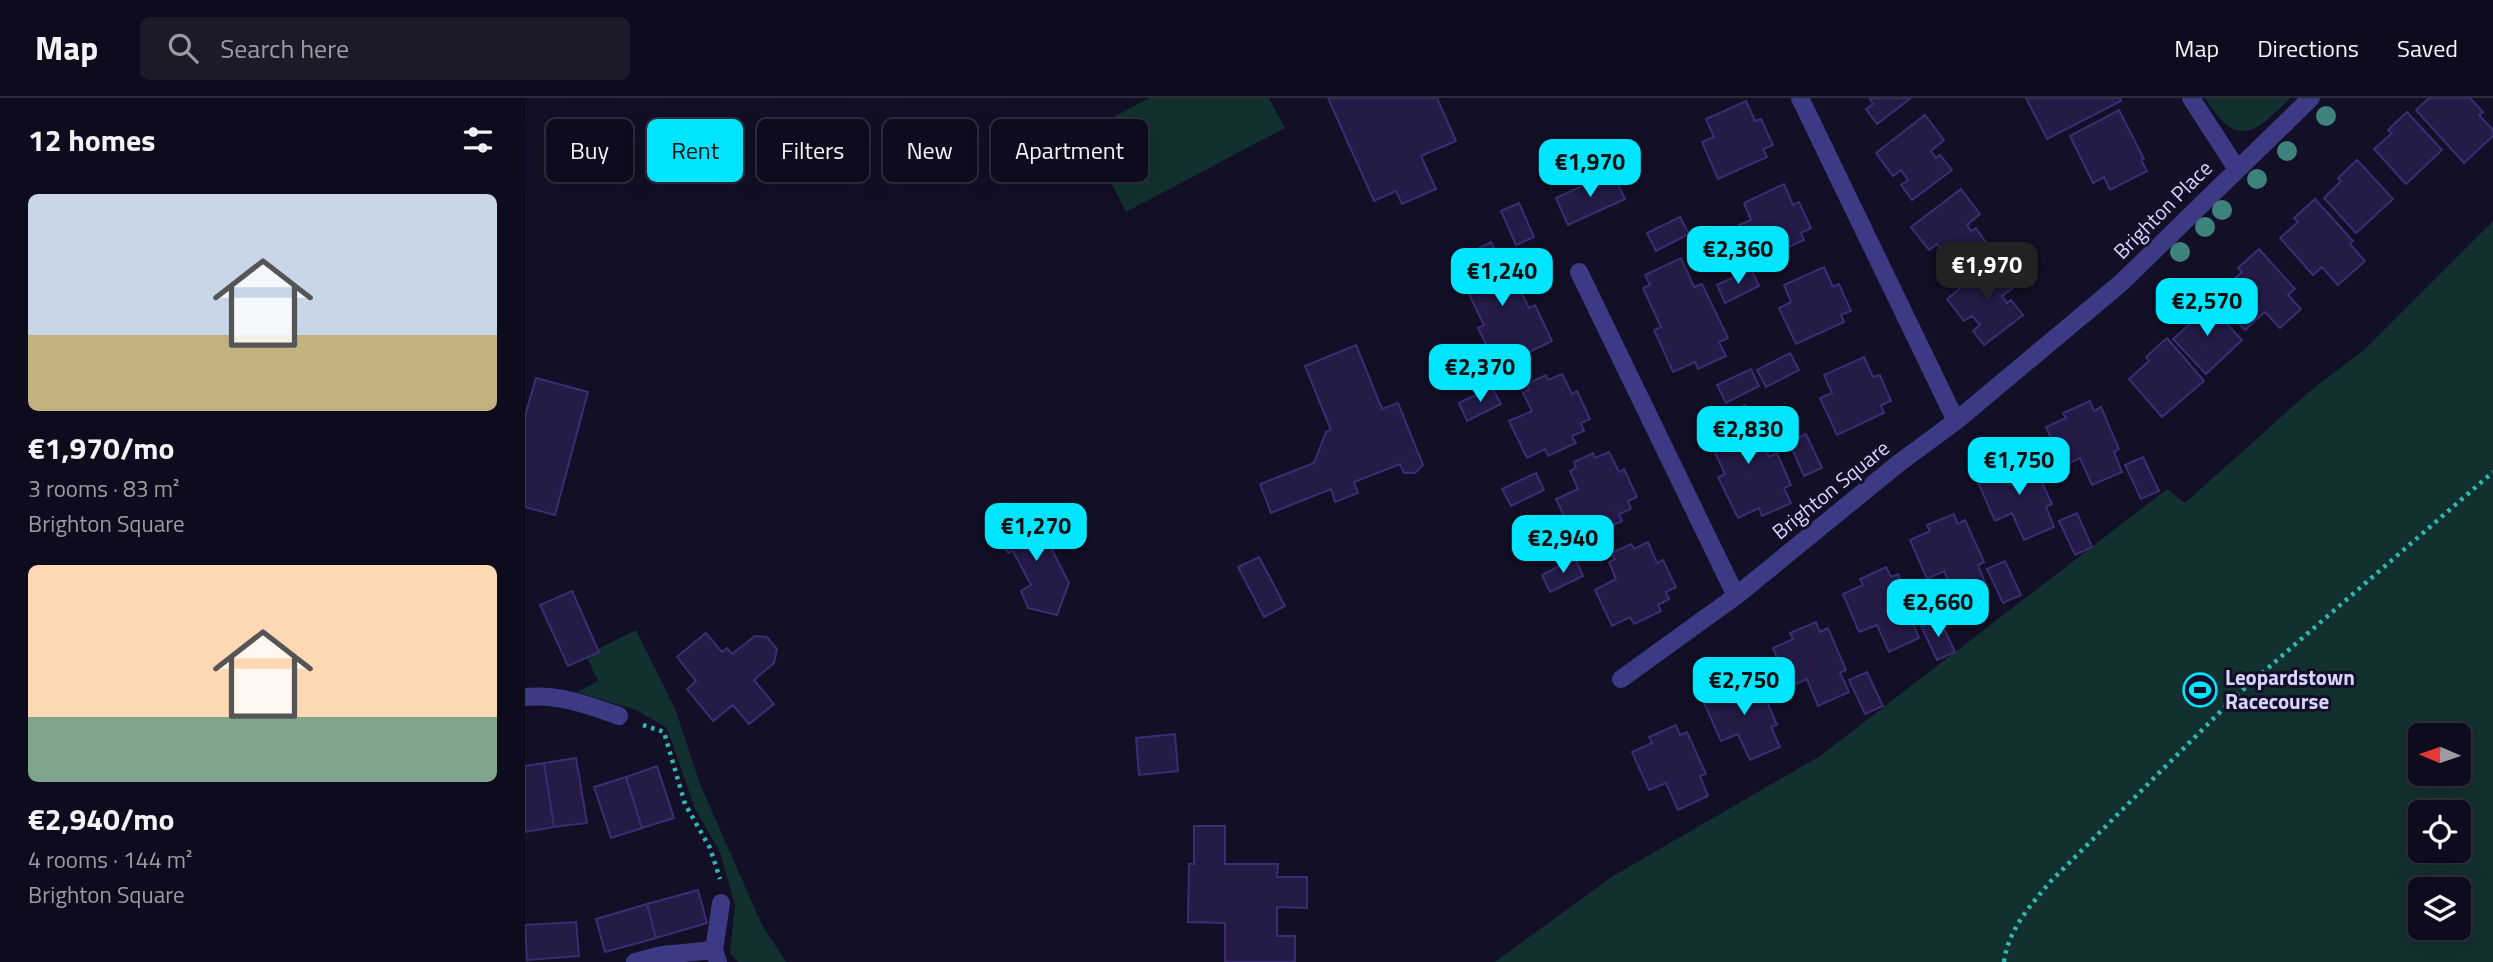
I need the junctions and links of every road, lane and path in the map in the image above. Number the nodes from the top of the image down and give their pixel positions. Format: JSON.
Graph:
{"nodes":[{"id":1,"x":1800,"y":98,"type":"edge"},
{"id":2,"x":2191,"y":98,"type":"edge"},
{"id":3,"x":2311,"y":98,"type":"edge"},
{"id":4,"x":2237,"y":169,"type":"junction"},
{"id":5,"x":1579,"y":272,"type":"dead end"},
{"id":6,"x":2121,"y":283,"type":"joint"},
{"id":7,"x":1956,"y":421,"type":"junction"},
{"id":8,"x":2493,"y":472,"type":"edge"},
{"id":9,"x":1736,"y":596,"type":"junction"},
{"id":10,"x":1621,"y":679,"type":"dead end"},
{"id":11,"x":525,"y":697,"type":"edge"},
{"id":12,"x":619,"y":716,"type":"joint"},
{"id":13,"x":721,"y":903,"type":"joint"},
{"id":14,"x":716,"y":956,"type":"edge"},
{"id":15,"x":635,"y":962,"type":"edge"},
{"id":16,"x":2004,"y":962,"type":"edge"}],
"edges":[{"from":1,"to":7,"type":"street"},
{"from":2,"to":4,"type":"street","name":"Brighton Place"},
{"from":3,"to":4,"type":"street","name":"Brighton Place"},
{"from":4,"to":6,"type":"street","name":"Brighton Place"},
{"from":5,"to":9,"type":"street"},
{"from":6,"to":7,"type":"street","name":"Brighton Square"},
{"from":7,"to":9,"type":"street","name":"Brighton Square"},
{"from":8,"to":16,"type":"path"},
{"from":9,"to":10,"type":"street","name":"Brighton Square"},
{"from":11,"to":12,"type":"street"},
{"from":12,"to":13,"type":"path"},
{"from":13,"to":14,"type":"street"},
{"from":14,"to":15,"type":"street"}]}
